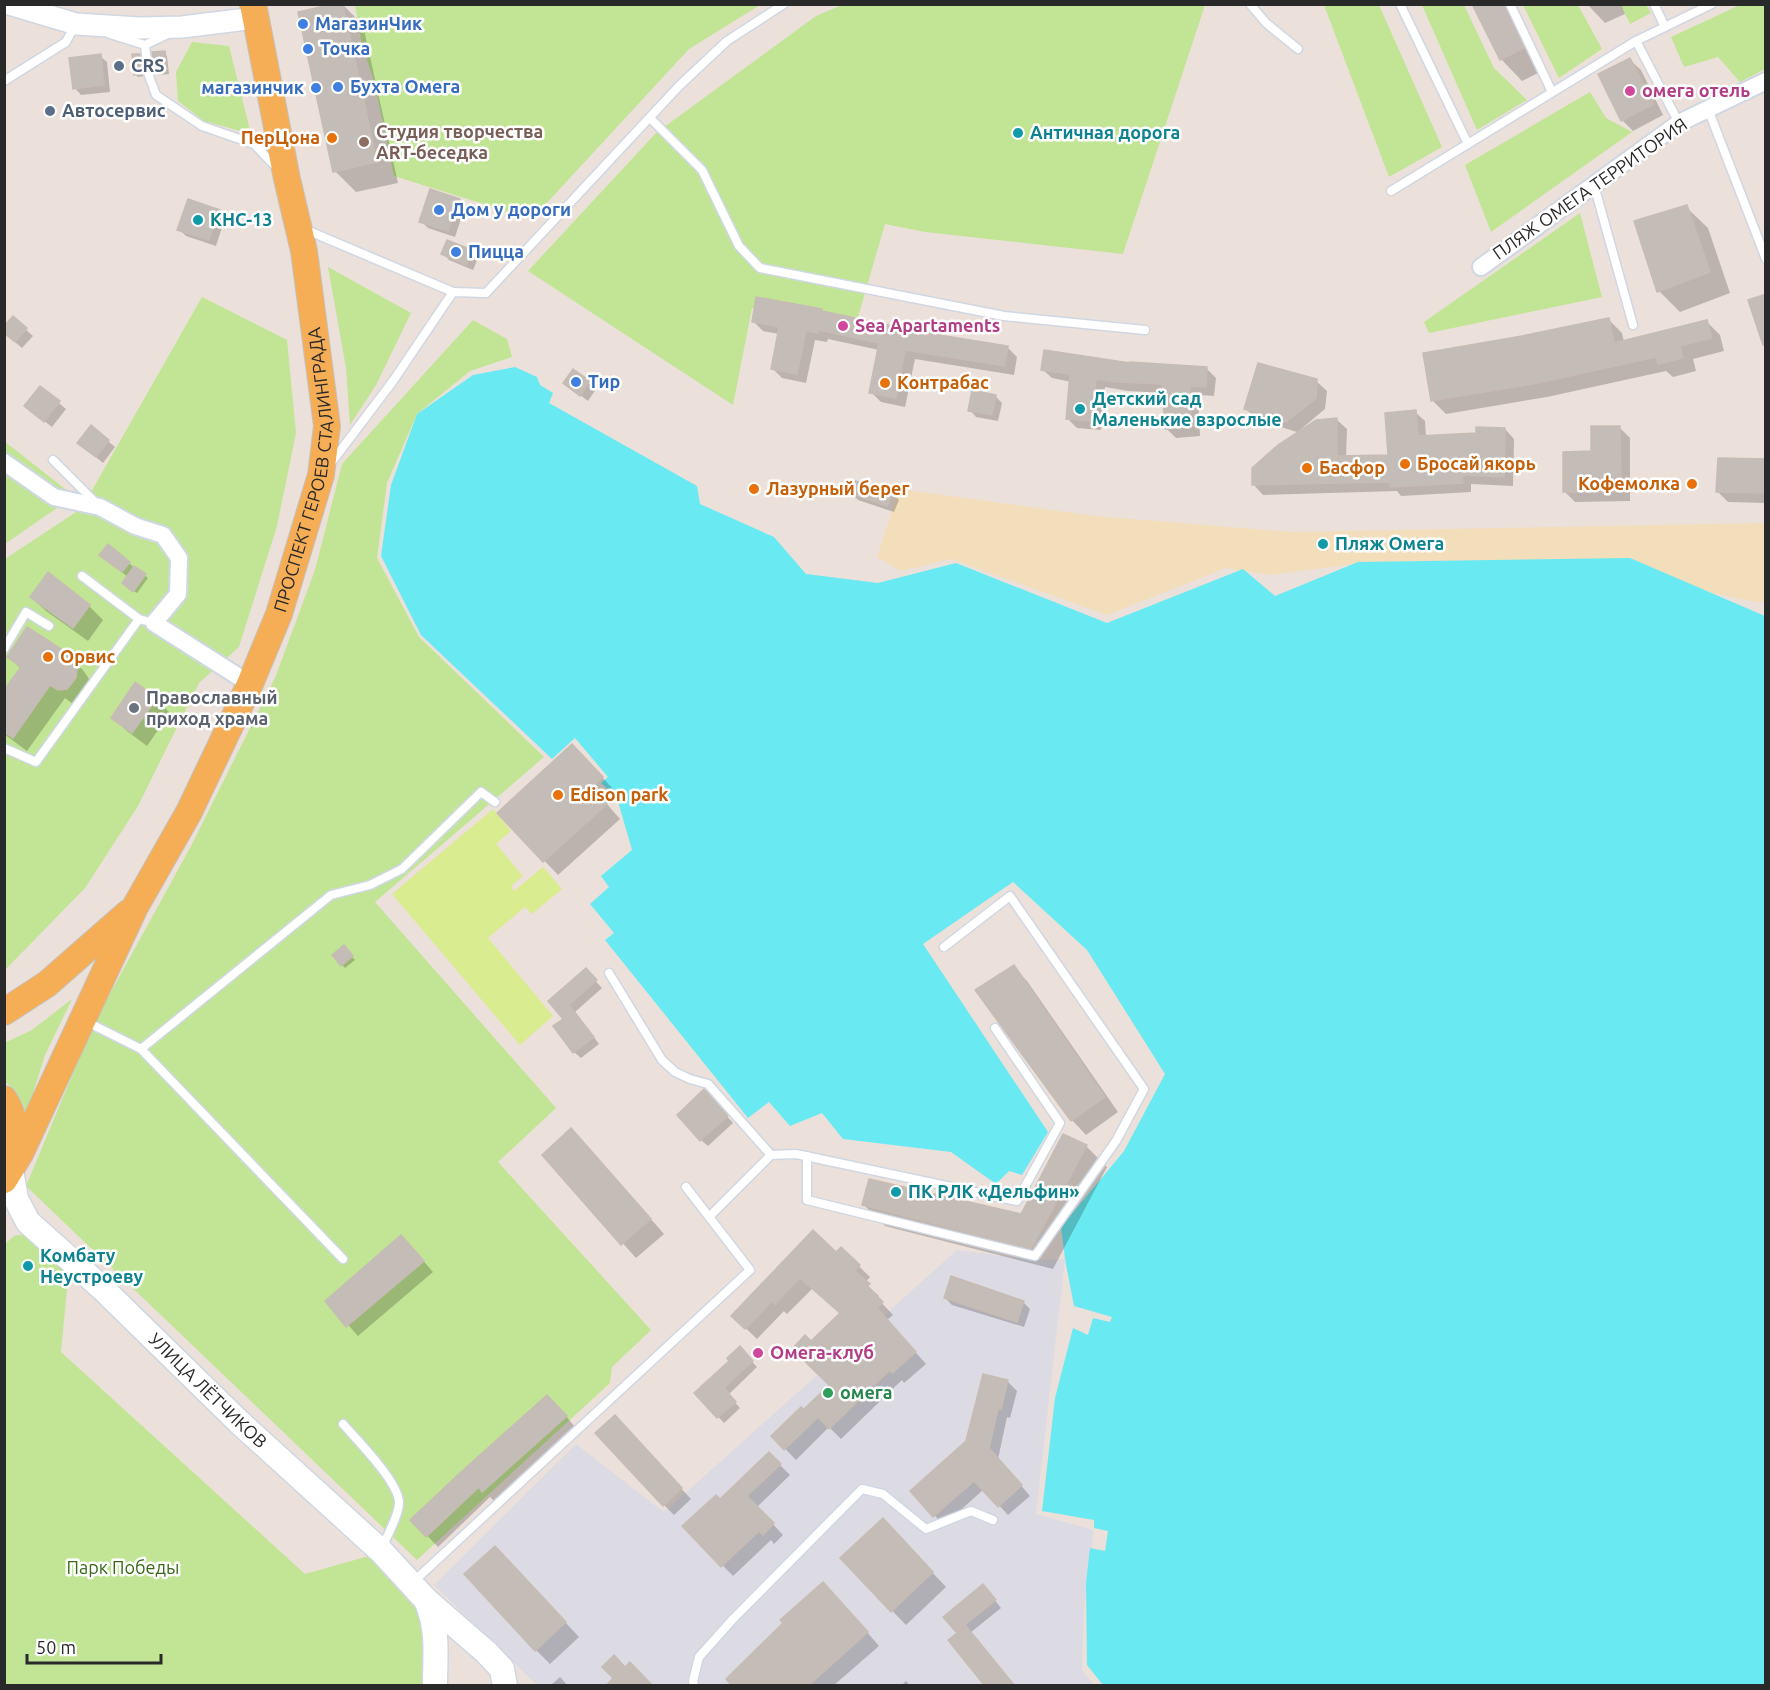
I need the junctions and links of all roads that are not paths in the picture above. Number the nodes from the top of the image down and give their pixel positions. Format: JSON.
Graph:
{"nodes":[{"id":1,"x":9,"y":4,"type":"edge"},
{"id":2,"x":783,"y":4,"type":"edge"},
{"id":3,"x":1250,"y":4,"type":"edge"},
{"id":4,"x":1400,"y":4,"type":"edge"},
{"id":5,"x":1510,"y":4,"type":"edge"},
{"id":6,"x":1654,"y":4,"type":"edge"},
{"id":7,"x":1712,"y":4,"type":"edge"},
{"id":8,"x":254,"y":11,"type":"edge"},
{"id":9,"x":76,"y":24,"type":"junction"},
{"id":10,"x":182,"y":27,"type":"junction"},
{"id":11,"x":1665,"y":27,"type":"junction"},
{"id":12,"x":1636,"y":40,"type":"junction"},
{"id":13,"x":146,"y":45,"type":"junction"},
{"id":14,"x":1298,"y":49,"type":"dead end"},
{"id":15,"x":4,"y":81,"type":"edge"},
{"id":16,"x":1766,"y":81,"type":"edge"},
{"id":17,"x":1552,"y":92,"type":"junction"},
{"id":18,"x":1708,"y":109,"type":"junction"},
{"id":19,"x":650,"y":118,"type":"junction"},
{"id":20,"x":1679,"y":123,"type":"junction"},
{"id":21,"x":1468,"y":144,"type":"junction"},
{"id":22,"x":287,"y":179,"type":"junction"},
{"id":23,"x":1594,"y":184,"type":"junction"},
{"id":24,"x":1391,"y":191,"type":"dead end"},
{"id":25,"x":299,"y":227,"type":"junction"},
{"id":26,"x":1766,"y":259,"type":"edge"},
{"id":27,"x":1480,"y":267,"type":"dead end"},
{"id":28,"x":453,"y":292,"type":"junction"},
{"id":29,"x":1633,"y":325,"type":"dead end"},
{"id":30,"x":1145,"y":330,"type":"dead end"},
{"id":31,"x":53,"y":460,"type":"dead end"},
{"id":32,"x":4,"y":462,"type":"edge"},
{"id":33,"x":321,"y":475,"type":"junction"},
{"id":34,"x":100,"y":507,"type":"junction"},
{"id":35,"x":82,"y":576,"type":"dead end"},
{"id":36,"x":147,"y":621,"type":"junction"},
{"id":37,"x":49,"y":626,"type":"dead end"},
{"id":38,"x":4,"y":649,"type":"edge"},
{"id":39,"x":250,"y":684,"type":"junction"},
{"id":40,"x":4,"y":748,"type":"edge"},
{"id":41,"x":495,"y":802,"type":"dead end"},
{"id":42,"x":135,"y":907,"type":"junction"},
{"id":43,"x":944,"y":947,"type":"dead end"},
{"id":44,"x":609,"y":973,"type":"dead end"},
{"id":45,"x":4,"y":1012,"type":"edge"},
{"id":46,"x":82,"y":1020,"type":"junction"},
{"id":47,"x":995,"y":1028,"type":"dead end"},
{"id":48,"x":141,"y":1049,"type":"junction"},
{"id":49,"x":4,"y":1099,"type":"edge"},
{"id":50,"x":771,"y":1155,"type":"junction"},
{"id":51,"x":807,"y":1156,"type":"junction"},
{"id":52,"x":8,"y":1175,"type":"edge"},
{"id":53,"x":686,"y":1187,"type":"dead end"},
{"id":54,"x":4,"y":1200,"type":"edge"},
{"id":55,"x":4,"y":1215,"type":"edge"},
{"id":56,"x":710,"y":1216,"type":"junction"},
{"id":57,"x":28,"y":1222,"type":"junction"},
{"id":58,"x":343,"y":1259,"type":"dead end"},
{"id":59,"x":343,"y":1424,"type":"dead end"},
{"id":60,"x":993,"y":1520,"type":"dead end"},
{"id":61,"x":381,"y":1551,"type":"junction"},
{"id":62,"x":419,"y":1592,"type":"junction"},
{"id":63,"x":488,"y":1654,"type":"junction"},
{"id":64,"x":435,"y":1677,"type":"edge"},
{"id":65,"x":505,"y":1686,"type":"edge"},
{"id":66,"x":694,"y":1686,"type":"edge"}],
"edges":[{"from":1,"to":9,"type":"street"},
{"from":2,"to":19,"type":"lane"},
{"from":3,"to":14,"type":"lane"},
{"from":4,"to":21,"type":"lane"},
{"from":5,"to":17,"type":"lane"},
{"from":6,"to":11,"type":"lane"},
{"from":7,"to":11,"type":"lane"},
{"from":8,"to":10,"type":"street"},
{"from":8,"to":22,"type":"main road","name":"ПРОСПЕКТ ГЕРОЕВ СТАЛИНГРАДА"},
{"from":9,"to":10,"type":"street"},
{"from":9,"to":13,"type":"lane"},
{"from":9,"to":15,"type":"lane"},
{"from":10,"to":13,"type":"lane"},
{"from":11,"to":12,"type":"lane"},
{"from":12,"to":17,"type":"lane"},
{"from":12,"to":20,"type":"lane"},
{"from":13,"to":22,"type":"lane"},
{"from":16,"to":18,"type":"street","name":"ПЛЯЖ ОМЕГА ТЕРРИТОРИЯ"},
{"from":17,"to":21,"type":"lane"},
{"from":18,"to":20,"type":"street","name":"ПЛЯЖ ОМЕГА ТЕРРИТОРИЯ"},
{"from":18,"to":26,"type":"lane"},
{"from":19,"to":28,"type":"lane"},
{"from":19,"to":30,"type":"lane"},
{"from":20,"to":23,"type":"street","name":"ПЛЯЖ ОМЕГА ТЕРРИТОРИЯ"},
{"from":21,"to":24,"type":"lane"},
{"from":22,"to":25,"type":"main road","name":"ПРОСПЕКТ ГЕРОЕВ СТАЛИНГРАДА"},
{"from":23,"to":27,"type":"street","name":"ПЛЯЖ ОМЕГА ТЕРРИТОРИЯ"},
{"from":23,"to":29,"type":"lane"},
{"from":25,"to":28,"type":"lane"},
{"from":25,"to":33,"type":"main road","name":"ПРОСПЕКТ ГЕРОЕВ СТАЛИНГРАДА"},
{"from":28,"to":33,"type":"lane"},
{"from":31,"to":34,"type":"lane"},
{"from":32,"to":34,"type":"street"},
{"from":33,"to":39,"type":"main road","name":"ПРОСПЕКТ ГЕРОЕВ СТАЛИНГРАДА"},
{"from":34,"to":36,"type":"street"},
{"from":35,"to":36,"type":"lane"},
{"from":36,"to":39,"type":"street"},
{"from":36,"to":40,"type":"lane"},
{"from":37,"to":38,"type":"lane"},
{"from":39,"to":42,"type":"main road","name":"ПРОСПЕКТ ГЕРОЕВ СТАЛИНГРАДА"},
{"from":41,"to":48,"type":"lane"},
{"from":42,"to":45,"type":"main road"},
{"from":42,"to":46,"type":"main road"},
{"from":43,"to":51,"type":"lane"},
{"from":44,"to":50,"type":"lane"},
{"from":46,"to":48,"type":"lane"},
{"from":46,"to":52,"type":"main road"},
{"from":47,"to":51,"type":"lane"},
{"from":48,"to":58,"type":"lane"},
{"from":49,"to":52,"type":"main road"},
{"from":50,"to":51,"type":"lane"},
{"from":50,"to":56,"type":"lane"},
{"from":52,"to":54,"type":"main road"},
{"from":52,"to":57,"type":"main road","name":"УЛИЦА ЛЁТЧИКОВ"},
{"from":53,"to":56,"type":"lane"},
{"from":55,"to":57,"type":"main road"},
{"from":56,"to":62,"type":"lane"},
{"from":57,"to":61,"type":"main road","name":"УЛИЦА ЛЁТЧИКОВ"},
{"from":59,"to":61,"type":"lane"},
{"from":60,"to":66,"type":"lane"},
{"from":61,"to":62,"type":"main road","name":"УЛИЦА ЛЁТЧИКОВ"},
{"from":62,"to":63,"type":"main road","name":"УЛИЦА ЛЁТЧИКОВ"},
{"from":62,"to":64,"type":"main road","name":"УЛИЦА ЛЁТЧИКОВ"},
{"from":63,"to":64,"type":"main road"},
{"from":63,"to":65,"type":"main road","name":"УЛИЦА ЛЁТЧИКОВ"}]}
